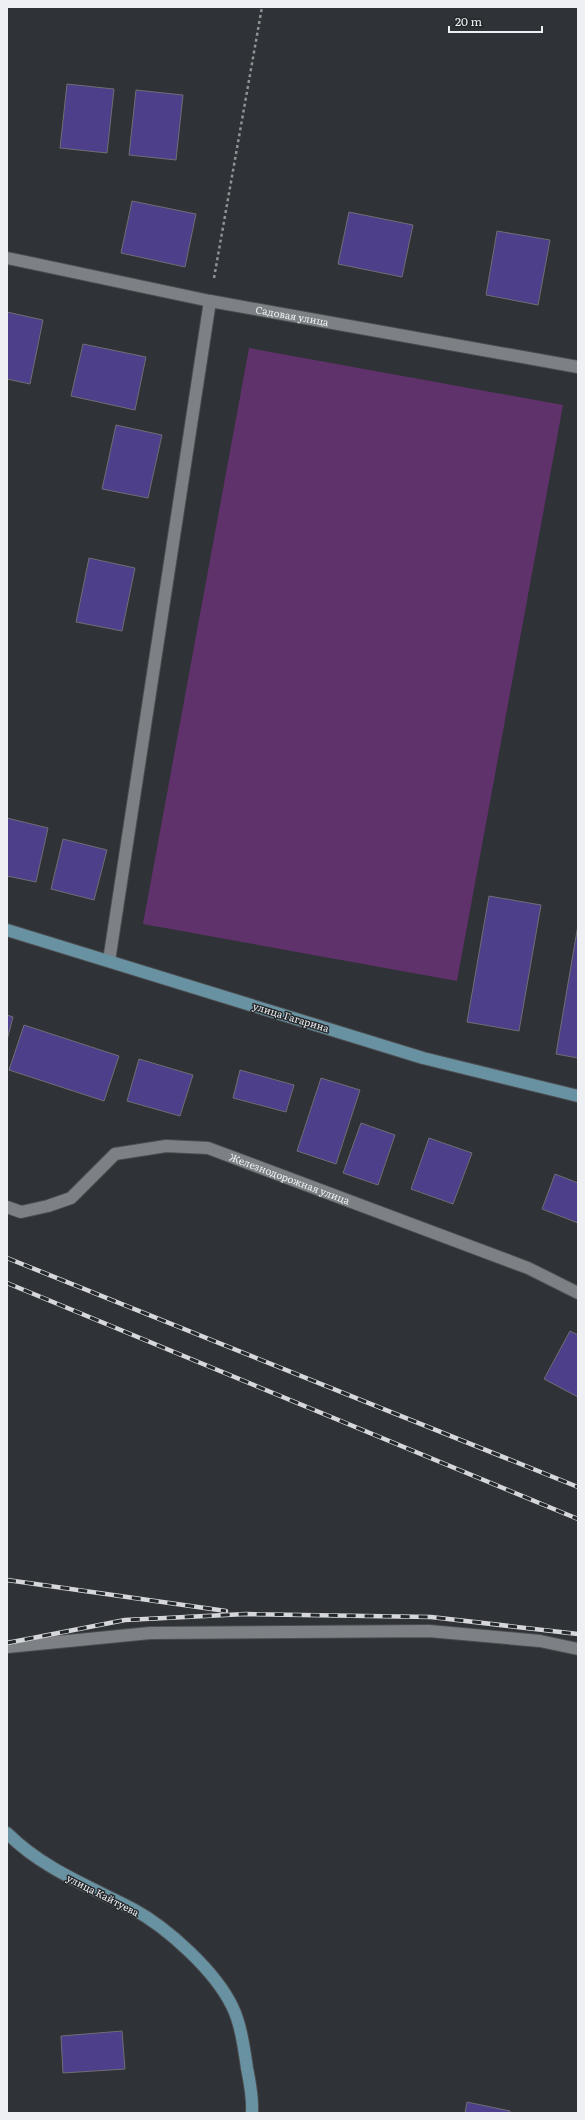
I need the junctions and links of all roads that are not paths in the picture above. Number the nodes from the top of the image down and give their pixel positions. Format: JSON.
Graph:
{"nodes":[{"id":1,"x":7,"y":258,"type":"edge"},
{"id":2,"x":210,"y":301,"type":"junction"},
{"id":3,"x":578,"y":367,"type":"edge"},
{"id":4,"x":7,"y":930,"type":"edge"},
{"id":5,"x":109,"y":961,"type":"junction"},
{"id":6,"x":578,"y":1096,"type":"edge"},
{"id":7,"x":7,"y":1207,"type":"edge"},
{"id":8,"x":578,"y":1293,"type":"edge"},
{"id":9,"x":7,"y":1647,"type":"edge"},
{"id":10,"x":578,"y":1649,"type":"edge"},
{"id":11,"x":7,"y":1833,"type":"edge"},
{"id":12,"x":252,"y":2113,"type":"edge"}],
"edges":[{"from":1,"to":2,"type":"street","name":"Садовая улица"},
{"from":2,"to":3,"type":"street","name":"Садовая улица"},
{"from":2,"to":5,"type":"street"},
{"from":4,"to":5,"type":"main road","name":"улица Гагарина"},
{"from":5,"to":6,"type":"main road","name":"улица Гагарина"},
{"from":7,"to":8,"type":"street","name":"Железнодорожная улица"},
{"from":9,"to":10,"type":"street"},
{"from":11,"to":12,"type":"main road","name":"улица Кайтуева"}]}
